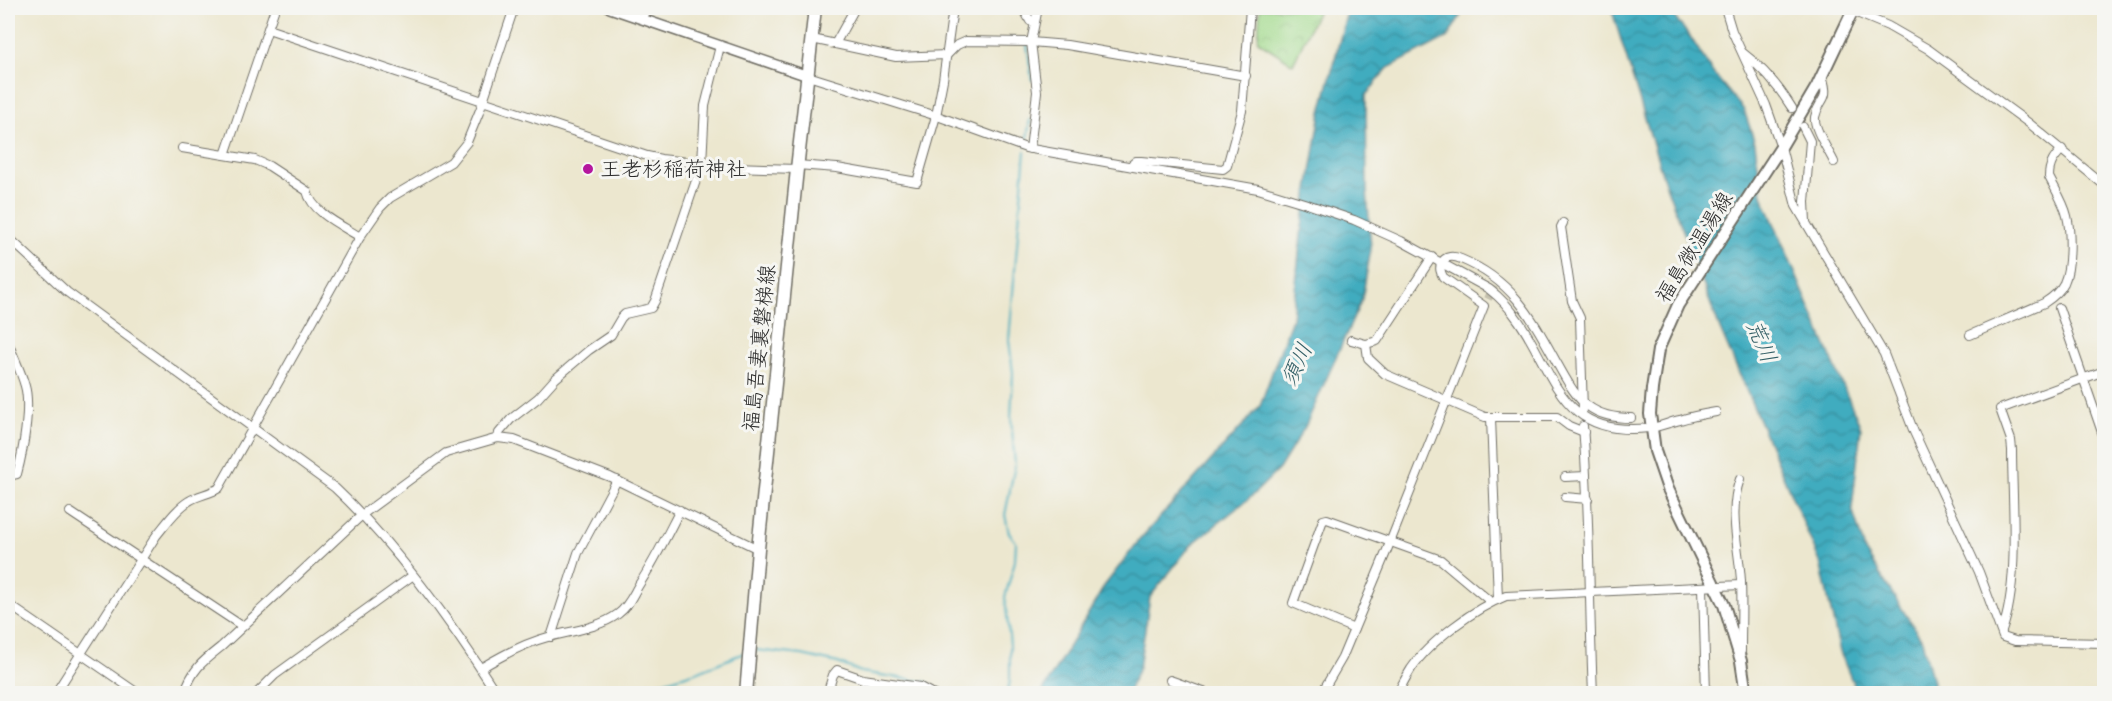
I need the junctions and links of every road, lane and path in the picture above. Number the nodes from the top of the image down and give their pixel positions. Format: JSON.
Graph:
{"nodes":[{"id":1,"x":275,"y":8,"type":"edge"},
{"id":2,"x":514,"y":8,"type":"edge"},
{"id":3,"x":610,"y":8,"type":"edge"},
{"id":4,"x":648,"y":8,"type":"edge"},
{"id":5,"x":815,"y":8,"type":"edge"},
{"id":6,"x":855,"y":8,"type":"edge"},
{"id":7,"x":953,"y":8,"type":"edge"},
{"id":8,"x":1023,"y":8,"type":"edge"},
{"id":9,"x":1038,"y":8,"type":"edge"},
{"id":10,"x":1250,"y":8,"type":"edge"},
{"id":11,"x":1725,"y":8,"type":"edge"},
{"id":12,"x":1853,"y":9,"type":"edge"},
{"id":13,"x":641,"y":18,"type":"junction"},
{"id":14,"x":1030,"y":21,"type":"dead end"},
{"id":15,"x":268,"y":29,"type":"junction"},
{"id":16,"x":812,"y":39,"type":"junction"},
{"id":17,"x":1031,"y":42,"type":"junction"},
{"id":18,"x":835,"y":44,"type":"junction"},
{"id":19,"x":720,"y":46,"type":"junction"},
{"id":20,"x":1742,"y":52,"type":"junction"},
{"id":21,"x":947,"y":55,"type":"junction"},
{"id":22,"x":808,"y":76,"type":"junction"},
{"id":23,"x":1245,"y":76,"type":"junction"},
{"id":24,"x":1822,"y":76,"type":"junction"},
{"id":25,"x":483,"y":101,"type":"junction"},
{"id":26,"x":1792,"y":108,"type":"dead end"},
{"id":27,"x":936,"y":116,"type":"junction"},
{"id":28,"x":1803,"y":127,"type":"dead end"},
{"id":29,"x":182,"y":147,"type":"dead end"},
{"id":30,"x":1781,"y":147,"type":"junction"},
{"id":31,"x":2062,"y":148,"type":"junction"},
{"id":32,"x":1030,"y":149,"type":"junction"},
{"id":33,"x":225,"y":155,"type":"junction"},
{"id":34,"x":702,"y":162,"type":"junction"},
{"id":35,"x":1834,"y":162,"type":"dead end"},
{"id":36,"x":1130,"y":166,"type":"junction"},
{"id":37,"x":797,"y":167,"type":"junction"},
{"id":38,"x":2104,"y":184,"type":"edge"},
{"id":39,"x":1563,"y":223,"type":"dead end"},
{"id":40,"x":1806,"y":223,"type":"junction"},
{"id":41,"x":8,"y":237,"type":"edge"},
{"id":42,"x":360,"y":237,"type":"junction"},
{"id":43,"x":15,"y":244,"type":"junction"},
{"id":44,"x":8,"y":254,"type":"edge"},
{"id":45,"x":1432,"y":257,"type":"junction"},
{"id":46,"x":1442,"y":263,"type":"junction"},
{"id":47,"x":2059,"y":308,"type":"dead end"},
{"id":48,"x":1970,"y":335,"type":"dead end"},
{"id":49,"x":1351,"y":340,"type":"dead end"},
{"id":50,"x":8,"y":342,"type":"edge"},
{"id":51,"x":1366,"y":344,"type":"junction"},
{"id":52,"x":2104,"y":371,"type":"edge"},
{"id":53,"x":2084,"y":378,"type":"junction"},
{"id":54,"x":1448,"y":399,"type":"junction"},
{"id":55,"x":1583,"y":401,"type":"junction"},
{"id":56,"x":1583,"y":410,"type":"dead end"},
{"id":57,"x":1716,"y":412,"type":"dead end"},
{"id":58,"x":1491,"y":418,"type":"junction"},
{"id":59,"x":1631,"y":418,"type":"dead end"},
{"id":60,"x":1651,"y":428,"type":"junction"},
{"id":61,"x":253,"y":429,"type":"junction"},
{"id":62,"x":498,"y":438,"type":"junction"},
{"id":63,"x":2104,"y":438,"type":"edge"},
{"id":64,"x":8,"y":476,"type":"edge"},
{"id":65,"x":1586,"y":476,"type":"junction"},
{"id":66,"x":1565,"y":477,"type":"dead end"},
{"id":67,"x":1740,"y":479,"type":"dead end"},
{"id":68,"x":617,"y":480,"type":"junction"},
{"id":69,"x":1565,"y":497,"type":"dead end"},
{"id":70,"x":1588,"y":499,"type":"junction"},
{"id":71,"x":680,"y":510,"type":"junction"},
{"id":72,"x":70,"y":512,"type":"dead end"},
{"id":73,"x":363,"y":514,"type":"junction"},
{"id":74,"x":1390,"y":543,"type":"junction"},
{"id":75,"x":758,"y":549,"type":"junction"},
{"id":76,"x":140,"y":560,"type":"junction"},
{"id":77,"x":412,"y":576,"type":"junction"},
{"id":78,"x":1741,"y":585,"type":"junction"},
{"id":79,"x":1715,"y":586,"type":"junction"},
{"id":80,"x":1703,"y":587,"type":"junction"},
{"id":81,"x":1588,"y":591,"type":"junction"},
{"id":82,"x":1494,"y":600,"type":"junction"},
{"id":83,"x":8,"y":604,"type":"edge"},
{"id":84,"x":242,"y":626,"type":"junction"},
{"id":85,"x":1354,"y":629,"type":"junction"},
{"id":86,"x":2002,"y":631,"type":"junction"},
{"id":87,"x":551,"y":637,"type":"junction"},
{"id":88,"x":2104,"y":643,"type":"edge"},
{"id":89,"x":80,"y":653,"type":"junction"},
{"id":90,"x":1741,"y":661,"type":"junction"},
{"id":91,"x":481,"y":668,"type":"junction"},
{"id":92,"x":1170,"y":680,"type":"dead end"},
{"id":93,"x":55,"y":693,"type":"edge"},
{"id":94,"x":139,"y":693,"type":"edge"},
{"id":95,"x":184,"y":693,"type":"edge"},
{"id":96,"x":256,"y":693,"type":"edge"},
{"id":97,"x":497,"y":693,"type":"edge"},
{"id":98,"x":746,"y":693,"type":"edge"},
{"id":99,"x":827,"y":693,"type":"edge"},
{"id":100,"x":933,"y":693,"type":"edge"},
{"id":101,"x":1209,"y":693,"type":"edge"},
{"id":102,"x":1321,"y":693,"type":"edge"},
{"id":103,"x":1397,"y":693,"type":"edge"},
{"id":104,"x":1593,"y":693,"type":"edge"},
{"id":105,"x":1706,"y":693,"type":"edge"},
{"id":106,"x":1746,"y":693,"type":"edge"}],
"edges":[{"from":1,"to":15,"type":"street"},
{"from":2,"to":25,"type":"street"},
{"from":3,"to":13,"type":"street"},
{"from":4,"to":13,"type":"street"},
{"from":5,"to":16,"type":"main road","name":"福島吾妻裏磐梯線"},
{"from":6,"to":18,"type":"street"},
{"from":7,"to":21,"type":"street"},
{"from":8,"to":14,"type":"street"},
{"from":9,"to":17,"type":"street"},
{"from":10,"to":23,"type":"street"},
{"from":11,"to":20,"type":"street"},
{"from":12,"to":24,"type":"main road","name":"福島微温湯線"},
{"from":12,"to":31,"type":"street"},
{"from":13,"to":19,"type":"street"},
{"from":15,"to":25,"type":"street"},
{"from":15,"to":33,"type":"street"},
{"from":16,"to":18,"type":"street"},
{"from":16,"to":22,"type":"main road","name":"福島吾妻裏磐梯線"},
{"from":17,"to":21,"type":"street"},
{"from":17,"to":23,"type":"street"},
{"from":17,"to":32,"type":"street"},
{"from":18,"to":21,"type":"street"},
{"from":19,"to":22,"type":"street"},
{"from":19,"to":34,"type":"street"},
{"from":20,"to":26,"type":"street"},
{"from":20,"to":30,"type":"street"},
{"from":21,"to":27,"type":"street"},
{"from":22,"to":27,"type":"street"},
{"from":22,"to":37,"type":"main road","name":"福島吾妻裏磐梯線"},
{"from":23,"to":36,"type":"street"},
{"from":24,"to":30,"type":"main road","name":"福島微温湯線"},
{"from":24,"to":35,"type":"street"},
{"from":25,"to":34,"type":"street"},
{"from":25,"to":42,"type":"street"},
{"from":27,"to":32,"type":"street"},
{"from":27,"to":37,"type":"street"},
{"from":28,"to":40,"type":"street"},
{"from":29,"to":33,"type":"street"},
{"from":30,"to":40,"type":"street"},
{"from":30,"to":60,"type":"main road","name":"福島微温湯線"},
{"from":31,"to":38,"type":"street"},
{"from":31,"to":48,"type":"street"},
{"from":32,"to":36,"type":"street"},
{"from":33,"to":42,"type":"street"},
{"from":34,"to":37,"type":"street"},
{"from":34,"to":62,"type":"street"},
{"from":36,"to":45,"type":"street"},
{"from":37,"to":75,"type":"main road","name":"福島吾妻裏磐梯線"},
{"from":39,"to":55,"type":"street"},
{"from":40,"to":86,"type":"street"},
{"from":41,"to":43,"type":"street"},
{"from":42,"to":61,"type":"street"},
{"from":43,"to":44,"type":"street"},
{"from":43,"to":61,"type":"street"},
{"from":45,"to":46,"type":"street"},
{"from":45,"to":51,"type":"street"},
{"from":46,"to":54,"type":"street"},
{"from":46,"to":55,"type":"street"},
{"from":46,"to":60,"type":"street"},
{"from":47,"to":53,"type":"street"},
{"from":49,"to":51,"type":"street"},
{"from":50,"to":64,"type":"street"},
{"from":51,"to":54,"type":"street"},
{"from":52,"to":53,"type":"street"},
{"from":53,"to":63,"type":"street"},
{"from":53,"to":86,"type":"street"},
{"from":54,"to":58,"type":"street"},
{"from":54,"to":74,"type":"street"},
{"from":55,"to":56,"type":"street"},
{"from":55,"to":59,"type":"street"},
{"from":57,"to":60,"type":"street"},
{"from":58,"to":65,"type":"street"},
{"from":58,"to":82,"type":"street"},
{"from":60,"to":79,"type":"main road","name":"福島微温湯線"},
{"from":61,"to":73,"type":"street"},
{"from":61,"to":76,"type":"street"},
{"from":62,"to":68,"type":"street"},
{"from":62,"to":73,"type":"street"},
{"from":65,"to":66,"type":"street"},
{"from":65,"to":70,"type":"street"},
{"from":67,"to":78,"type":"street"},
{"from":68,"to":71,"type":"street"},
{"from":68,"to":87,"type":"street"},
{"from":69,"to":70,"type":"street"},
{"from":70,"to":81,"type":"street"},
{"from":71,"to":75,"type":"street"},
{"from":71,"to":87,"type":"street"},
{"from":72,"to":76,"type":"street"},
{"from":73,"to":77,"type":"street"},
{"from":73,"to":84,"type":"street"},
{"from":74,"to":82,"type":"street"},
{"from":74,"to":85,"type":"street"},
{"from":74,"to":85,"type":"street"},
{"from":75,"to":98,"type":"main road","name":"福島吾妻裏磐梯線"},
{"from":76,"to":84,"type":"street"},
{"from":76,"to":89,"type":"street"},
{"from":77,"to":91,"type":"street"},
{"from":77,"to":96,"type":"street"},
{"from":78,"to":79,"type":"street"},
{"from":78,"to":90,"type":"street"},
{"from":79,"to":80,"type":"street"},
{"from":79,"to":90,"type":"main road","name":"福島微温湯線"},
{"from":80,"to":81,"type":"street"},
{"from":80,"to":105,"type":"street"},
{"from":81,"to":82,"type":"street"},
{"from":81,"to":104,"type":"street"},
{"from":82,"to":103,"type":"street"},
{"from":83,"to":89,"type":"street"},
{"from":84,"to":95,"type":"street"},
{"from":85,"to":102,"type":"street"},
{"from":86,"to":88,"type":"street"},
{"from":87,"to":91,"type":"street"},
{"from":89,"to":93,"type":"street"},
{"from":89,"to":94,"type":"street"},
{"from":90,"to":106,"type":"main road","name":"福島微温湯線"},
{"from":91,"to":97,"type":"street"},
{"from":92,"to":101,"type":"street"},
{"from":99,"to":100,"type":"street"}]}
